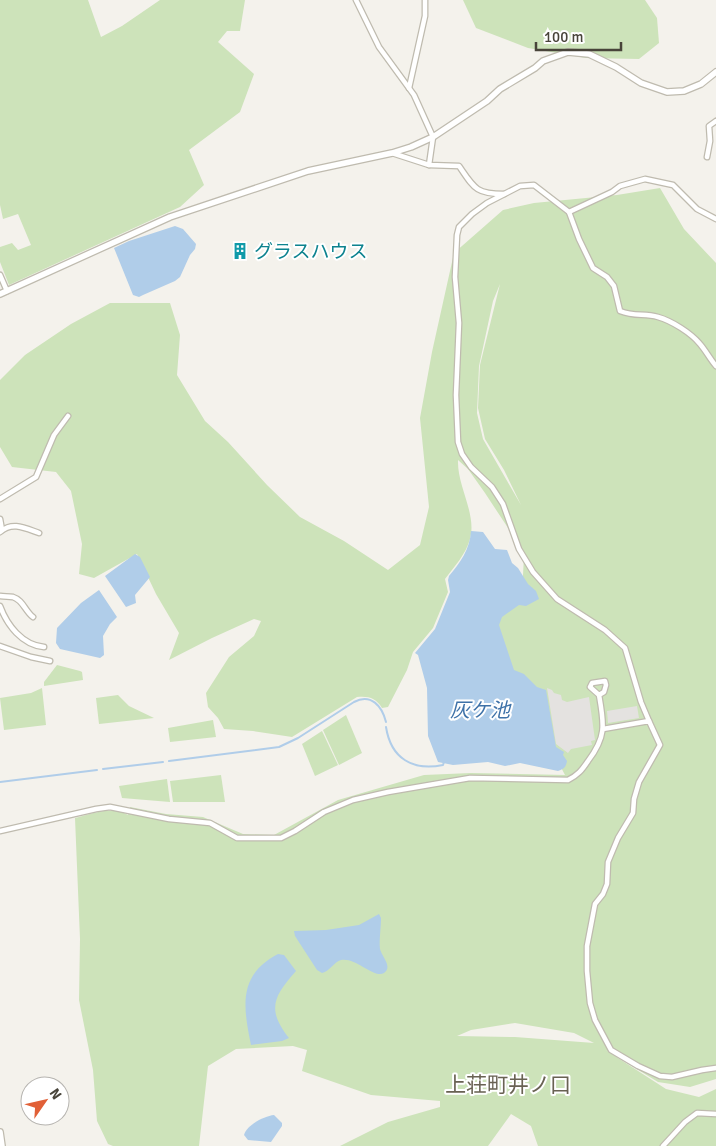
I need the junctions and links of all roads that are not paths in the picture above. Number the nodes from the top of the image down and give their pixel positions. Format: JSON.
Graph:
{"nodes":[{"id":1,"x":356,"y":0,"type":"edge"},
{"id":2,"x":425,"y":0,"type":"edge"},
{"id":3,"x":716,"y":72,"type":"edge"},
{"id":4,"x":409,"y":88,"type":"junction"},
{"id":5,"x":716,"y":121,"type":"edge"},
{"id":6,"x":433,"y":137,"type":"junction"},
{"id":7,"x":392,"y":153,"type":"junction"},
{"id":8,"x":707,"y":157,"type":"dead end"},
{"id":9,"x":429,"y":165,"type":"junction"},
{"id":10,"x":506,"y":194,"type":"junction"},
{"id":11,"x":568,"y":212,"type":"junction"},
{"id":12,"x":716,"y":220,"type":"edge"},
{"id":13,"x":0,"y":275,"type":"edge"},
{"id":14,"x":7,"y":291,"type":"junction"},
{"id":15,"x":0,"y":294,"type":"edge"},
{"id":16,"x":716,"y":366,"type":"edge"},
{"id":17,"x":68,"y":416,"type":"dead end"},
{"id":18,"x":0,"y":499,"type":"edge"},
{"id":19,"x":0,"y":519,"type":"edge"},
{"id":20,"x":1,"y":531,"type":"edge"},
{"id":21,"x":38,"y":533,"type":"dead end"},
{"id":22,"x":0,"y":596,"type":"edge"},
{"id":23,"x":0,"y":606,"type":"edge"},
{"id":24,"x":33,"y":617,"type":"dead end"},
{"id":25,"x":0,"y":646,"type":"edge"},
{"id":26,"x":44,"y":647,"type":"dead end"},
{"id":27,"x":50,"y":661,"type":"dead end"},
{"id":28,"x":599,"y":695,"type":"dead end"},
{"id":29,"x":649,"y":721,"type":"junction"},
{"id":30,"x":603,"y":729,"type":"junction"},
{"id":31,"x":0,"y":831,"type":"edge"},
{"id":32,"x":716,"y":1068,"type":"edge"},
{"id":33,"x":716,"y":1114,"type":"edge"},
{"id":34,"x":0,"y":1132,"type":"edge"},
{"id":35,"x":2,"y":1146,"type":"edge"},
{"id":36,"x":663,"y":1146,"type":"edge"}],
"edges":[{"from":1,"to":4,"type":"street"},
{"from":2,"to":4,"type":"street"},
{"from":3,"to":6,"type":"street"},
{"from":4,"to":6,"type":"street"},
{"from":5,"to":8,"type":"street"},
{"from":6,"to":7,"type":"street"},
{"from":6,"to":9,"type":"street"},
{"from":7,"to":9,"type":"street"},
{"from":7,"to":14,"type":"street"},
{"from":9,"to":10,"type":"street"},
{"from":10,"to":11,"type":"street"},
{"from":10,"to":29,"type":"street"},
{"from":11,"to":12,"type":"street"},
{"from":11,"to":16,"type":"street"},
{"from":13,"to":14,"type":"street"},
{"from":14,"to":15,"type":"street"},
{"from":17,"to":18,"type":"street"},
{"from":19,"to":20,"type":"street"},
{"from":20,"to":21,"type":"street"},
{"from":22,"to":24,"type":"street"},
{"from":23,"to":26,"type":"street"},
{"from":25,"to":27,"type":"street"},
{"from":28,"to":30,"type":"street"},
{"from":29,"to":30,"type":"street"},
{"from":29,"to":32,"type":"street"},
{"from":30,"to":31,"type":"street"},
{"from":33,"to":36,"type":"street"},
{"from":34,"to":35,"type":"street"}]}
